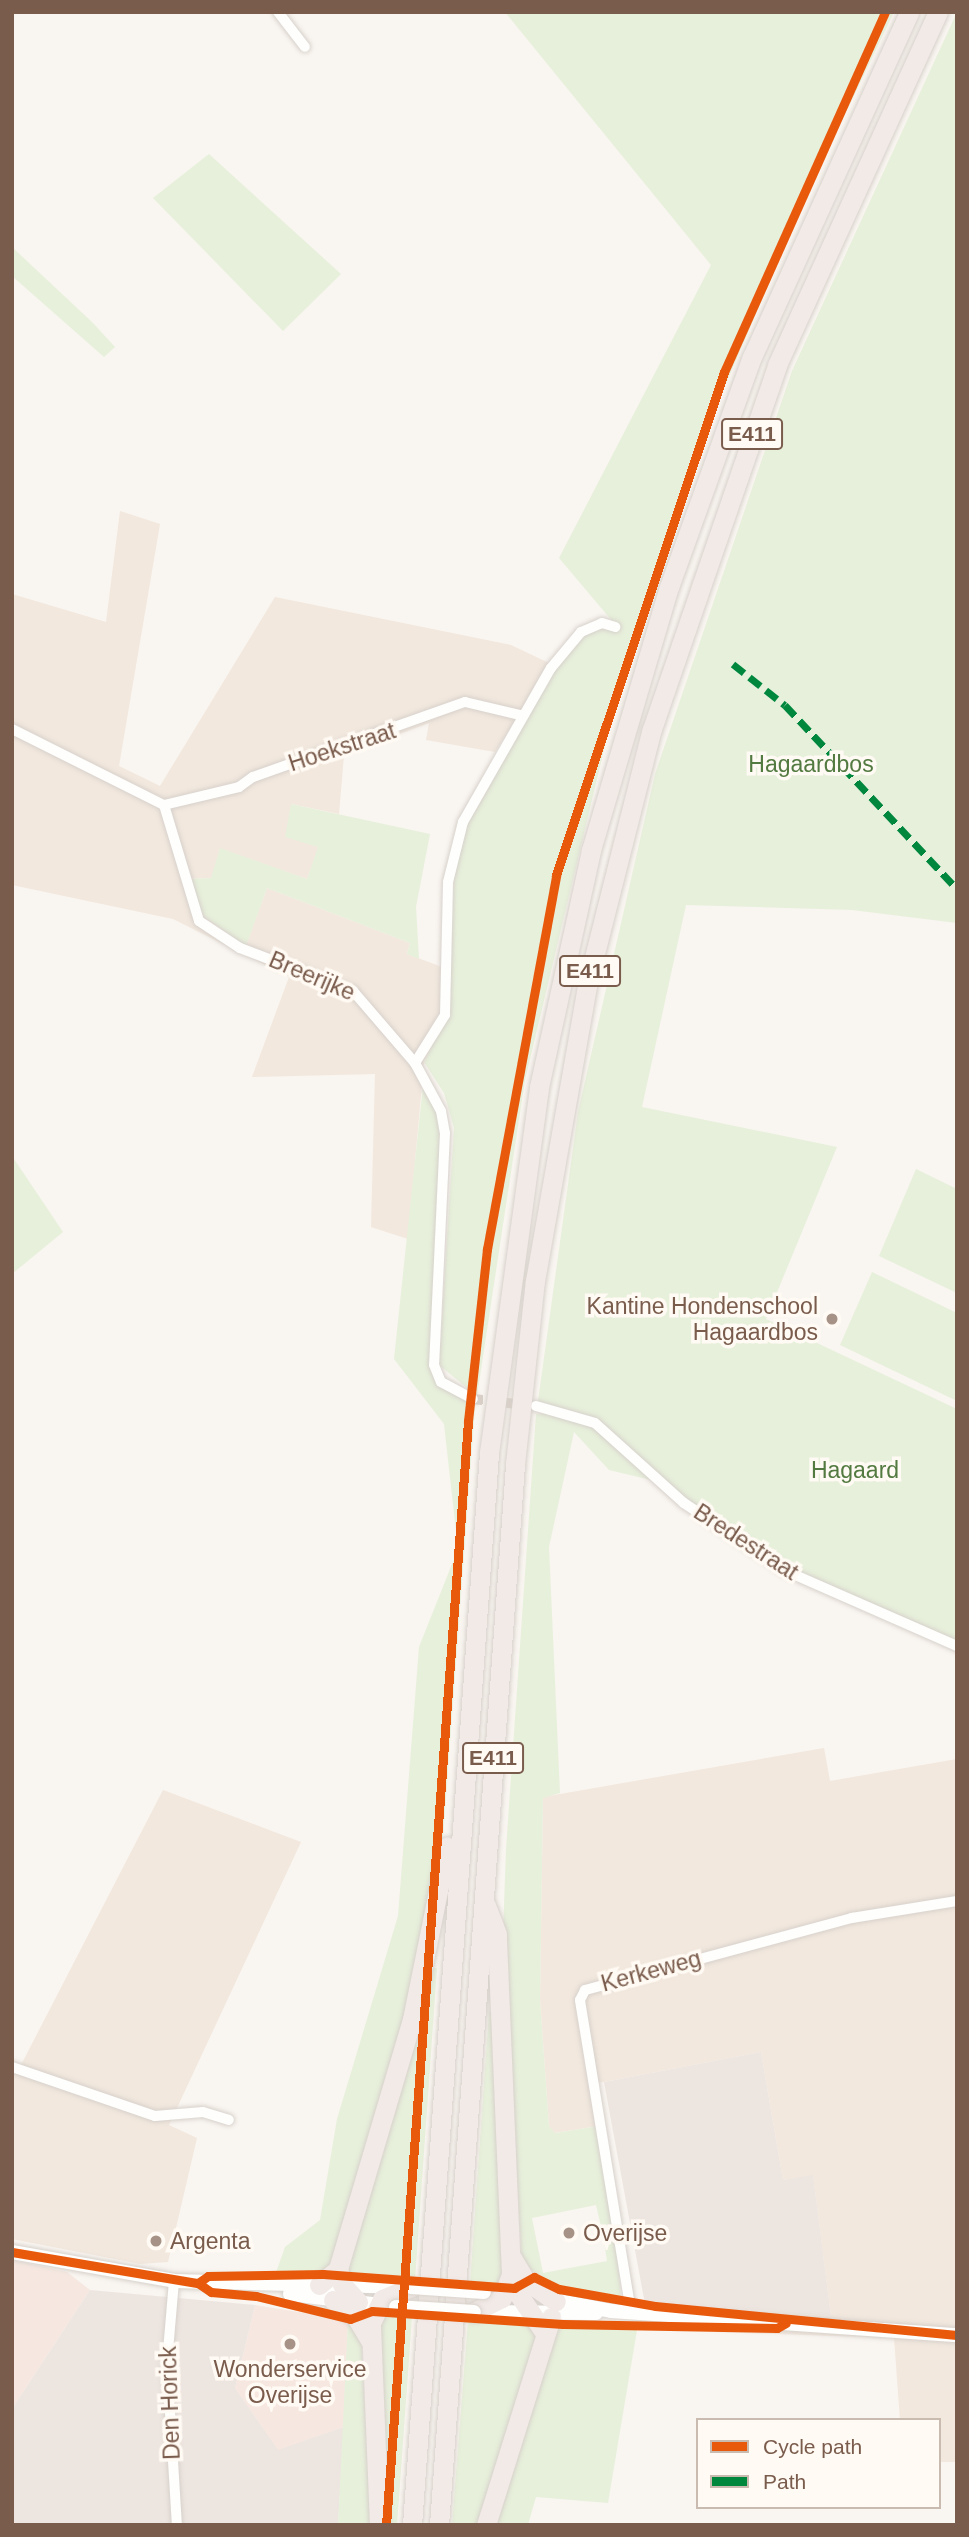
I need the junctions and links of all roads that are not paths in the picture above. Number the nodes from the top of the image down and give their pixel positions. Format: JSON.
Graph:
{"nodes":[{"id":1,"x":278,"y":12,"type":"edge"},
{"id":2,"x":909,"y":12,"type":"edge"},
{"id":3,"x":938,"y":12,"type":"edge"},
{"id":4,"x":305,"y":47,"type":"dead end"},
{"id":5,"x":615,"y":627,"type":"dead end"},
{"id":6,"x":520,"y":715,"type":"junction"},
{"id":7,"x":12,"y":729,"type":"edge"},
{"id":8,"x":164,"y":805,"type":"junction"},
{"id":9,"x":415,"y":1063,"type":"junction"},
{"id":10,"x":473,"y":1399,"type":"tunnel mouth"},
{"id":11,"x":536,"y":1406,"type":"tunnel mouth"},
{"id":12,"x":957,"y":1646,"type":"edge"},
{"id":13,"x":462,"y":1803,"type":"junction"},
{"id":14,"x":483,"y":1899,"type":"junction"},
{"id":15,"x":957,"y":1901,"type":"edge"},
{"id":16,"x":12,"y":2067,"type":"edge"},
{"id":17,"x":229,"y":2120,"type":"dead end"},
{"id":18,"x":12,"y":2252,"type":"edge"},
{"id":19,"x":510,"y":2253,"type":"junction"},
{"id":20,"x":174,"y":2281,"type":"junction"},
{"id":21,"x":338,"y":2284,"type":"junction"},
{"id":22,"x":319,"y":2286,"type":"joint"},
{"id":23,"x":411,"y":2287,"type":"joint"},
{"id":24,"x":268,"y":2288,"type":"junction"},
{"id":25,"x":506,"y":2299,"type":"junction"},
{"id":26,"x":376,"y":2300,"type":"junction"},
{"id":27,"x":474,"y":2312,"type":"joint"},
{"id":28,"x":631,"y":2312,"type":"junction"},
{"id":29,"x":547,"y":2317,"type":"junction"},
{"id":30,"x":955,"y":2333,"type":"edge"},
{"id":31,"x":372,"y":2346,"type":"junction"},
{"id":32,"x":177,"y":2525,"type":"edge"},
{"id":33,"x":379,"y":2525,"type":"edge"},
{"id":34,"x":412,"y":2525,"type":"edge"},
{"id":35,"x":439,"y":2525,"type":"edge"},
{"id":36,"x":486,"y":2525,"type":"edge"}],
"edges":[{"from":1,"to":4,"type":"street"},
{"from":2,"to":13,"type":"highway","number":"E411"},
{"from":3,"to":14,"type":"highway","number":"E411"},
{"from":5,"to":6,"type":"street"},
{"from":6,"to":8,"type":"street","name":"Hoekstraat"},
{"from":6,"to":9,"type":"street"},
{"from":7,"to":8,"type":"street"},
{"from":8,"to":9,"type":"street","name":"Breerijke"},
{"from":9,"to":10,"type":"street","name":"Breerijke"},
{"from":11,"to":12,"type":"street","name":"Bredestraat"},
{"from":13,"to":21,"type":"highway"},
{"from":13,"to":34,"type":"highway","number":"E411"},
{"from":14,"to":19,"type":"highway"},
{"from":14,"to":35,"type":"highway","number":"E411"},
{"from":15,"to":28,"type":"street","name":"Kerkeweg"},
{"from":16,"to":17,"type":"street"},
{"from":18,"to":20,"type":"main road"},
{"from":19,"to":25,"type":"highway"},
{"from":19,"to":29,"type":"highway"},
{"from":20,"to":24,"type":"main road"},
{"from":20,"to":32,"type":"street","name":"Den Horick"},
{"from":21,"to":22,"type":"highway"},
{"from":21,"to":24,"type":"main road"},
{"from":21,"to":26,"type":"highway"},
{"from":21,"to":26,"type":"main road"},
{"from":21,"to":31,"type":"highway"},
{"from":22,"to":24,"type":"main road"},
{"from":23,"to":25,"type":"main road","bridge":true},
{"from":23,"to":26,"type":"highway"},
{"from":25,"to":27,"type":"highway"},
{"from":25,"to":29,"type":"highway"},
{"from":26,"to":27,"type":"main road","bridge":true},
{"from":26,"to":31,"type":"highway"},
{"from":28,"to":29,"type":"main road"},
{"from":28,"to":30,"type":"main road"},
{"from":29,"to":36,"type":"highway"},
{"from":31,"to":33,"type":"highway"}]}
